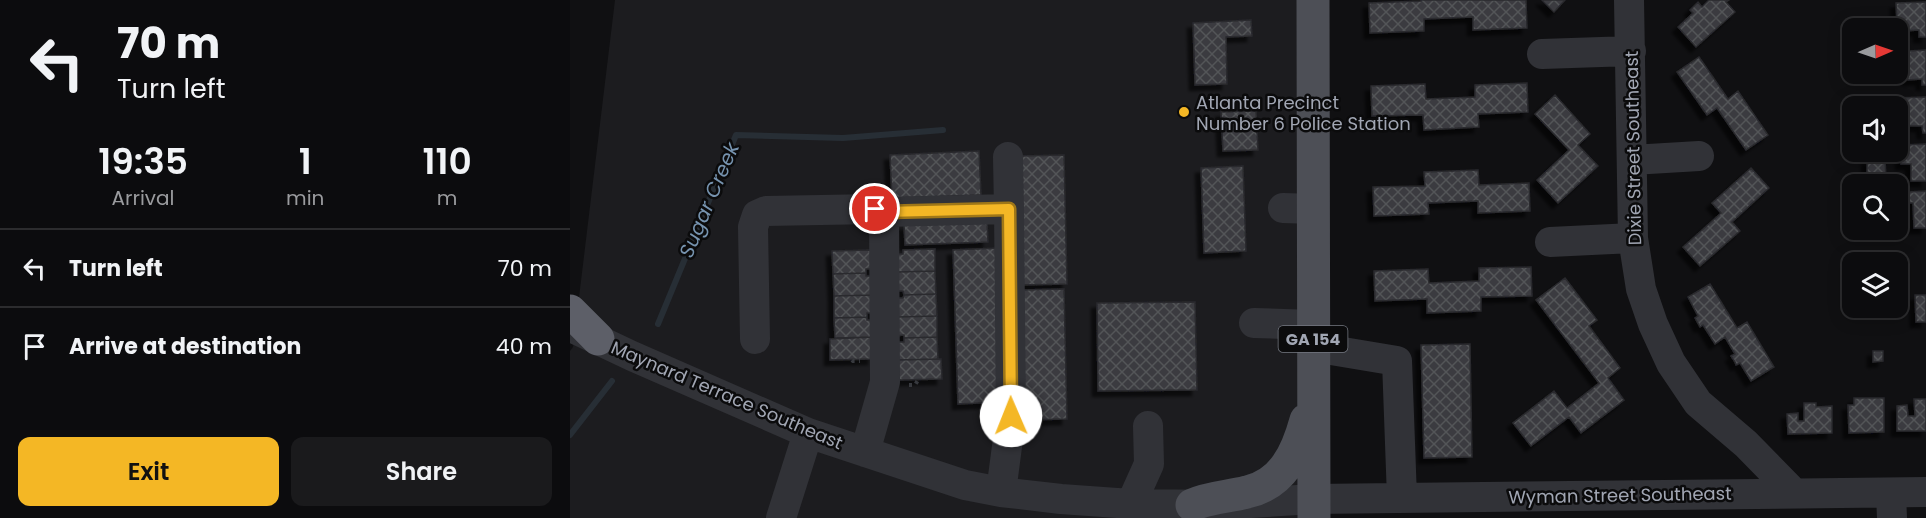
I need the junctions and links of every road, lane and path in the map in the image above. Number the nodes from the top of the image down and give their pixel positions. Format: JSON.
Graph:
{"nodes":[{"id":1,"x":1313,"y":0,"type":"edge"},
{"id":2,"x":1629,"y":0,"type":"edge"},
{"id":3,"x":1631,"y":51,"type":"junction"},
{"id":4,"x":1542,"y":54,"type":"dead end"},
{"id":5,"x":1699,"y":156,"type":"dead end"},
{"id":6,"x":1008,"y":157,"type":"dead end"},
{"id":7,"x":1632,"y":160,"type":"junction"},
{"id":8,"x":1009,"y":209,"type":"junction"},
{"id":9,"x":884,"y":212,"type":"junction"},
{"id":10,"x":1633,"y":238,"type":"junction"},
{"id":11,"x":1550,"y":242,"type":"dead end"},
{"id":12,"x":570,"y":311,"type":"edge"},
{"id":13,"x":1254,"y":322,"type":"dead end"},
{"id":14,"x":584,"y":333,"type":"edge"},
{"id":15,"x":1313,"y":336,"type":"junction"},
{"id":16,"x":754,"y":339,"type":"dead end"},
{"id":17,"x":1313,"y":395,"type":"junction"},
{"id":18,"x":1148,"y":426,"type":"dead end"},
{"id":19,"x":808,"y":433,"type":"junction"},
{"id":20,"x":865,"y":452,"type":"junction"},
{"id":21,"x":1001,"y":492,"type":"junction"},
{"id":22,"x":1793,"y":492,"type":"junction"},
{"id":23,"x":1926,"y":492,"type":"edge"},
{"id":24,"x":1192,"y":505,"type":"junction"},
{"id":25,"x":1391,"y":505,"type":"edge"},
{"id":26,"x":1892,"y":506,"type":"edge"},
{"id":27,"x":1458,"y":508,"type":"edge"},
{"id":28,"x":1146,"y":509,"type":"edge"},
{"id":29,"x":1314,"y":509,"type":"edge"},
{"id":30,"x":1081,"y":510,"type":"edge"},
{"id":31,"x":781,"y":518,"type":"edge"},
{"id":32,"x":1233,"y":518,"type":"edge"}],
"edges":[{"from":1,"to":15,"type":"main road","number":"GA 154"},
{"from":2,"to":3,"type":"street","name":"Dixie Street Southeast"},
{"from":3,"to":4,"type":"street"},
{"from":3,"to":7,"type":"street","name":"Dixie Street Southeast"},
{"from":5,"to":7,"type":"street"},
{"from":6,"to":8,"type":"street"},
{"from":7,"to":10,"type":"street","name":"Dixie Street Southeast"},
{"from":8,"to":9,"type":"street"},
{"from":8,"to":21,"type":"street"},
{"from":9,"to":16,"type":"street"},
{"from":9,"to":20,"type":"street"},
{"from":10,"to":11,"type":"street"},
{"from":10,"to":22,"type":"street","name":"Dixie Street Southeast"},
{"from":12,"to":14,"type":"highway"},
{"from":13,"to":15,"type":"street"},
{"from":14,"to":19,"type":"street","name":"Maynard Terrace Southeast"},
{"from":15,"to":17,"type":"main road","number":"GA 154"},
{"from":15,"to":25,"type":"street"},
{"from":17,"to":24,"type":"main road"},
{"from":17,"to":29,"type":"main road","number":"GA 154"},
{"from":18,"to":28,"type":"street"},
{"from":19,"to":20,"type":"street","name":"Maynard Terrace Southeast"},
{"from":19,"to":31,"type":"street"},
{"from":20,"to":21,"type":"street","name":"Maynard Terrace Southeast"},
{"from":21,"to":30,"type":"street","name":"Maynard Terrace Southeast"},
{"from":22,"to":26,"type":"street","name":"Wyman Street Southeast"},
{"from":22,"to":27,"type":"street","name":"Wyman Street Southeast"},
{"from":23,"to":26,"type":"street","name":"Wyman Street Southeast"},
{"from":24,"to":28,"type":"street","name":"Maynard Terrace Southeast"},
{"from":24,"to":29,"type":"street","name":"Maynard Terrace Southeast"},
{"from":24,"to":32,"type":"main road"},
{"from":25,"to":27,"type":"street","name":"Wyman Street Southeast"},
{"from":25,"to":29,"type":"street","name":"Wyman Street Southeast"},
{"from":28,"to":30,"type":"street","name":"Maynard Terrace Southeast"}]}
